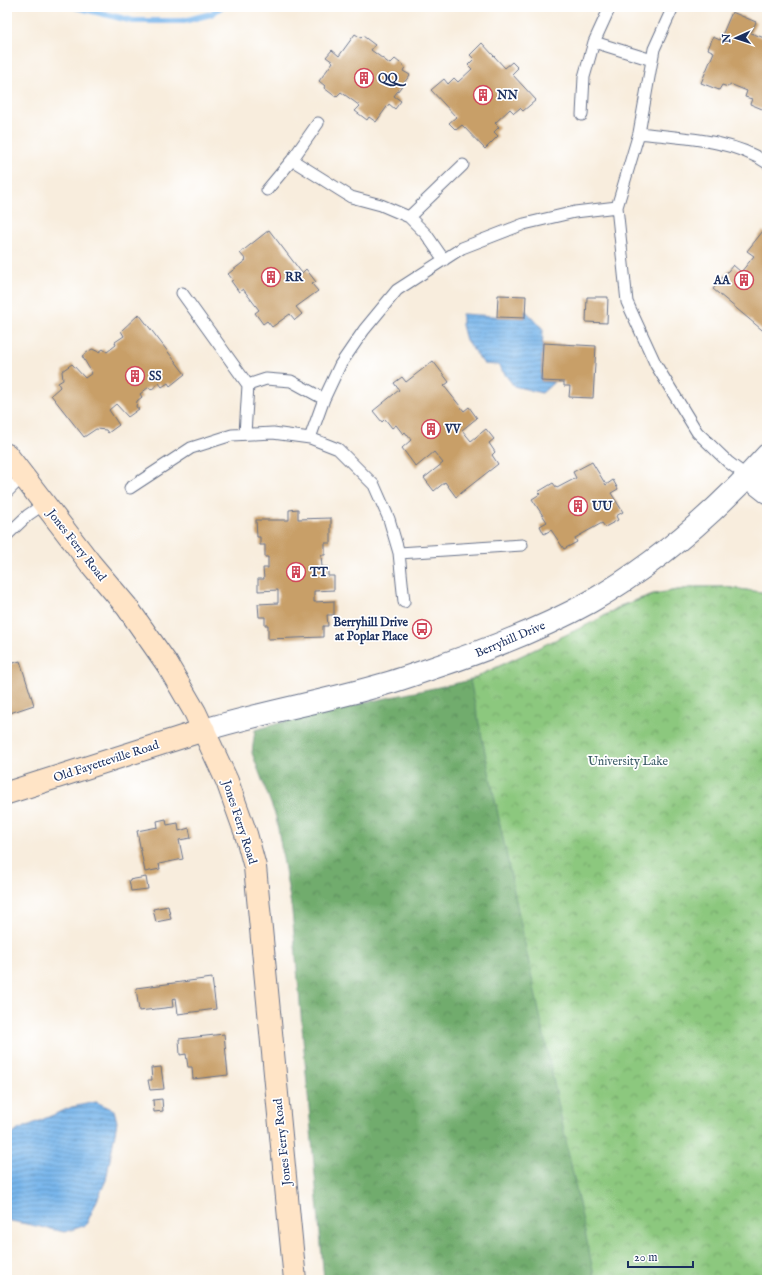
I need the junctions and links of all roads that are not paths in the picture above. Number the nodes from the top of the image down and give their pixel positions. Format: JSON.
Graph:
{"nodes":[{"id":1,"x":610,"y":7,"type":"edge"},
{"id":2,"x":673,"y":7,"type":"edge"},
{"id":3,"x":594,"y":42,"type":"junction"},
{"id":4,"x":652,"y":60,"type":"junction"},
{"id":5,"x":582,"y":115,"type":"dead end"},
{"id":6,"x":318,"y":123,"type":"dead end"},
{"id":7,"x":639,"y":133,"type":"junction"},
{"id":8,"x":292,"y":160,"type":"junction"},
{"id":9,"x":767,"y":163,"type":"edge"},
{"id":10,"x":463,"y":165,"type":"dead end"},
{"id":11,"x":267,"y":190,"type":"dead end"},
{"id":12,"x":617,"y":208,"type":"junction"},
{"id":13,"x":409,"y":217,"type":"junction"},
{"id":14,"x":444,"y":260,"type":"junction"},
{"id":15,"x":182,"y":293,"type":"dead end"},
{"id":16,"x":248,"y":385,"type":"junction"},
{"id":17,"x":324,"y":398,"type":"junction"},
{"id":18,"x":245,"y":434,"type":"junction"},
{"id":19,"x":310,"y":438,"type":"junction"},
{"id":20,"x":7,"y":455,"type":"edge"},
{"id":21,"x":767,"y":455,"type":"edge"},
{"id":22,"x":23,"y":476,"type":"junction"},
{"id":23,"x":748,"y":477,"type":"junction"},
{"id":24,"x":130,"y":488,"type":"dead end"},
{"id":25,"x":7,"y":492,"type":"edge"},
{"id":26,"x":767,"y":492,"type":"edge"},
{"id":27,"x":44,"y":504,"type":"junction"},
{"id":28,"x":7,"y":535,"type":"edge"},
{"id":29,"x":522,"y":544,"type":"dead end"},
{"id":30,"x":399,"y":553,"type":"junction"},
{"id":31,"x":404,"y":602,"type":"dead end"},
{"id":32,"x":204,"y":730,"type":"junction"},
{"id":33,"x":7,"y":793,"type":"edge"},
{"id":34,"x":295,"y":1280,"type":"edge"}],
"edges":[{"from":1,"to":3,"type":"lane"},
{"from":2,"to":4,"type":"lane"},
{"from":3,"to":4,"type":"lane"},
{"from":3,"to":5,"type":"lane"},
{"from":4,"to":7,"type":"lane"},
{"from":6,"to":8,"type":"lane"},
{"from":7,"to":9,"type":"lane"},
{"from":7,"to":12,"type":"lane"},
{"from":8,"to":11,"type":"lane"},
{"from":8,"to":13,"type":"lane"},
{"from":10,"to":13,"type":"lane"},
{"from":12,"to":14,"type":"lane"},
{"from":12,"to":23,"type":"lane"},
{"from":13,"to":14,"type":"lane"},
{"from":14,"to":17,"type":"lane"},
{"from":15,"to":16,"type":"lane"},
{"from":16,"to":17,"type":"lane"},
{"from":16,"to":18,"type":"lane"},
{"from":17,"to":19,"type":"lane"},
{"from":18,"to":19,"type":"lane"},
{"from":18,"to":24,"type":"lane"},
{"from":19,"to":30,"type":"lane"},
{"from":20,"to":22,"type":"street","name":"Jones Ferry Road"},
{"from":21,"to":23,"type":"street","name":"Berryhill Drive"},
{"from":22,"to":25,"type":"lane"},
{"from":22,"to":27,"type":"street","name":"Jones Ferry Road"},
{"from":23,"to":26,"type":"street"},
{"from":23,"to":32,"type":"street","name":"Berryhill Drive"},
{"from":27,"to":28,"type":"lane"},
{"from":27,"to":32,"type":"street","name":"Jones Ferry Road"},
{"from":29,"to":30,"type":"lane"},
{"from":30,"to":31,"type":"lane"},
{"from":32,"to":33,"type":"street","name":"Old Fayetteville Road"},
{"from":32,"to":34,"type":"street","name":"Jones Ferry Road"}]}
